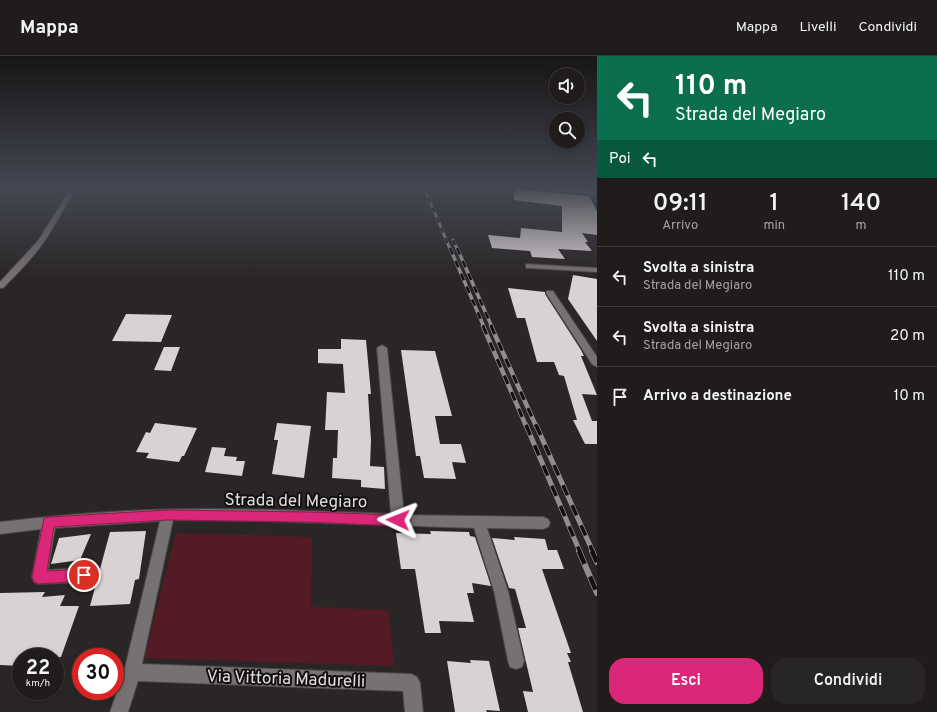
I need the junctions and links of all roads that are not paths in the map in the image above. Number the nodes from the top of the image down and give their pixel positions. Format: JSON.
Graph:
{"nodes":[{"id":1,"x":55,"y":218,"type":"edge"},
{"id":2,"x":529,"y":266,"type":"dead end"},
{"id":3,"x":597,"y":270,"type":"edge"},
{"id":4,"x":0,"y":286,"type":"edge"},
{"id":5,"x":550,"y":293,"type":"dead end"},
{"id":6,"x":382,"y":348,"type":"dead end"},
{"id":7,"x":597,"y":364,"type":"edge"},
{"id":8,"x":168,"y":515,"type":"junction"},
{"id":9,"x":398,"y":520,"type":"junction"},
{"id":10,"x":49,"y":522,"type":"junction"},
{"id":11,"x":478,"y":523,"type":"junction"},
{"id":12,"x":542,"y":523,"type":"dead end"},
{"id":13,"x":0,"y":528,"type":"edge"},
{"id":14,"x":84,"y":575,"type":"dead end"},
{"id":15,"x":516,"y":661,"type":"dead end"},
{"id":16,"x":132,"y":672,"type":"junction"},
{"id":17,"x":119,"y":712,"type":"edge"},
{"id":18,"x":414,"y":712,"type":"edge"}],
"edges":[{"from":1,"to":4,"type":"street"},
{"from":2,"to":3,"type":"street"},
{"from":5,"to":7,"type":"street"},
{"from":6,"to":9,"type":"street"},
{"from":8,"to":9,"type":"street","name":"Strada del Megiaro"},
{"from":8,"to":10,"type":"street","name":"Strada del Megiaro"},
{"from":8,"to":16,"type":"street"},
{"from":9,"to":11,"type":"street","name":"Strada del Megiaro"},
{"from":10,"to":13,"type":"street","name":"Strada del Megiaro"},
{"from":10,"to":14,"type":"street"},
{"from":11,"to":12,"type":"street","name":"Strada del Megiaro"},
{"from":11,"to":15,"type":"street"},
{"from":16,"to":17,"type":"street"},
{"from":16,"to":18,"type":"street","name":"Via Vittoria Madurelli"}]}
